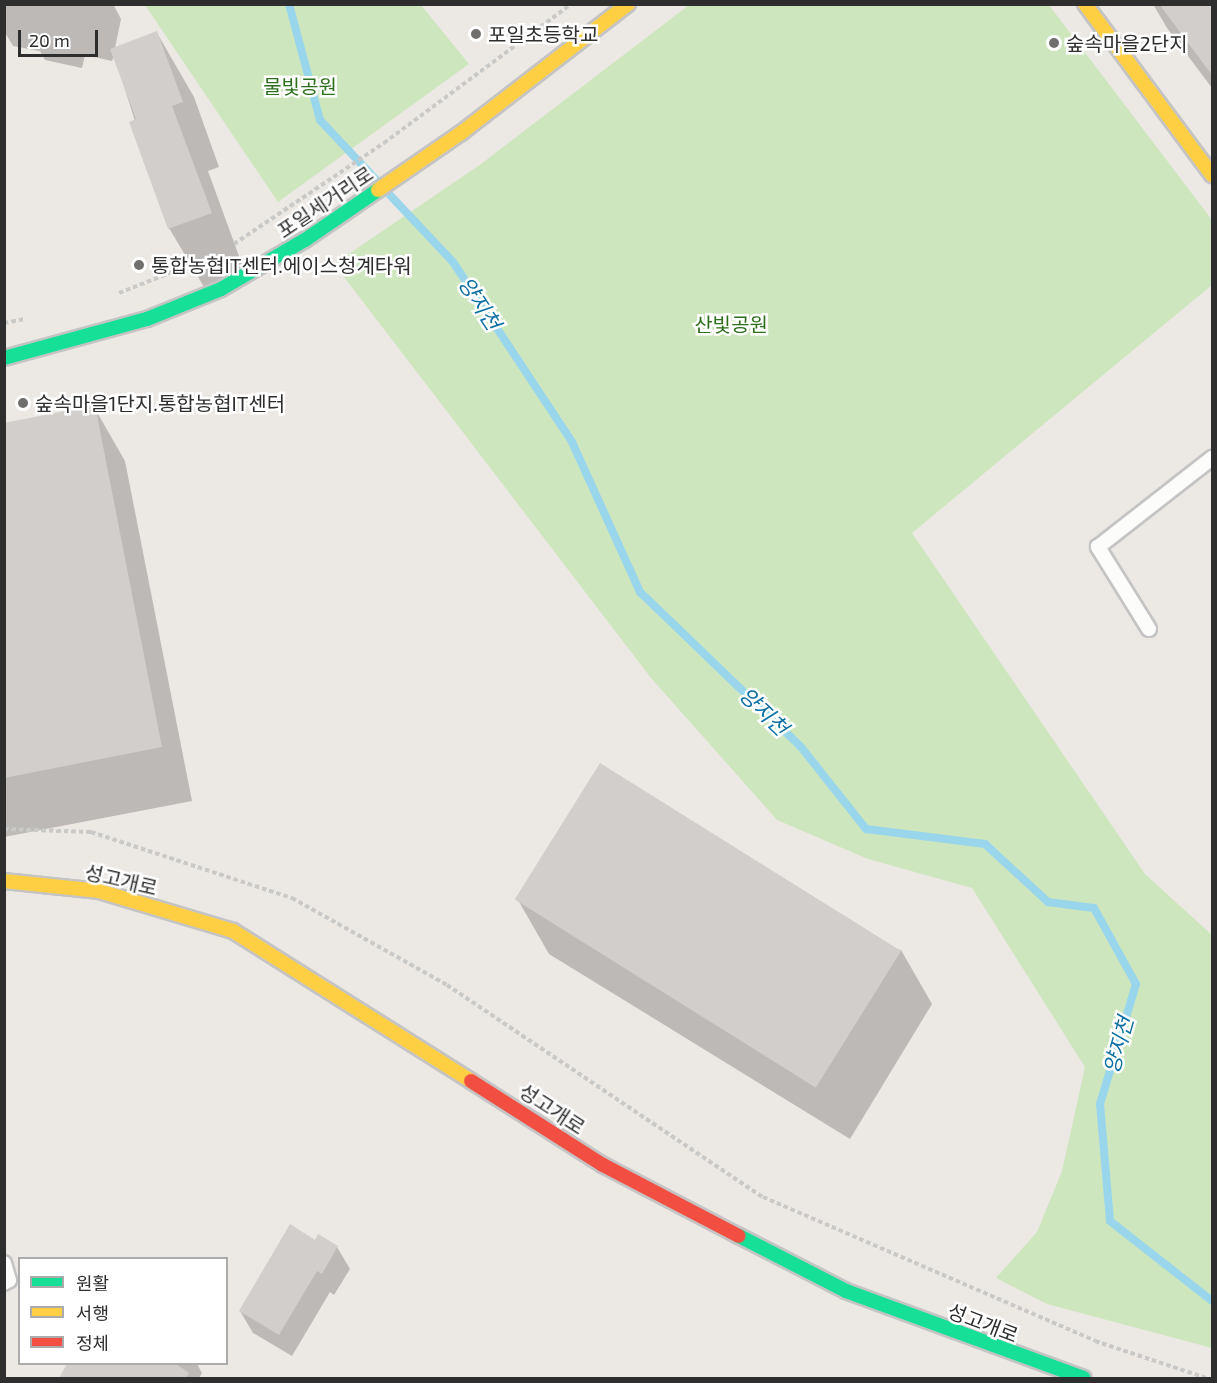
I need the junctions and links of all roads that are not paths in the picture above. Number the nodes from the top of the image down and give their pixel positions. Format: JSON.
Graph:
{"nodes":[{"id":1,"x":628,"y":4,"type":"edge"},
{"id":2,"x":1084,"y":4,"type":"edge"},
{"id":3,"x":1212,"y":175,"type":"edge"},
{"id":4,"x":4,"y":358,"type":"edge"},
{"id":5,"x":1212,"y":458,"type":"edge"},
{"id":6,"x":1149,"y":629,"type":"dead end"},
{"id":7,"x":4,"y":881,"type":"edge"},
{"id":8,"x":4,"y":1263,"type":"edge"},
{"id":9,"x":4,"y":1283,"type":"edge"},
{"id":10,"x":1084,"y":1378,"type":"edge"}],
"edges":[{"from":1,"to":4,"type":"street","name":"포일세거리로"},
{"from":2,"to":3,"type":"street"},
{"from":5,"to":6,"type":"lane"},
{"from":7,"to":10,"type":"street","name":"성고개로"},
{"from":8,"to":9,"type":"lane"}]}
